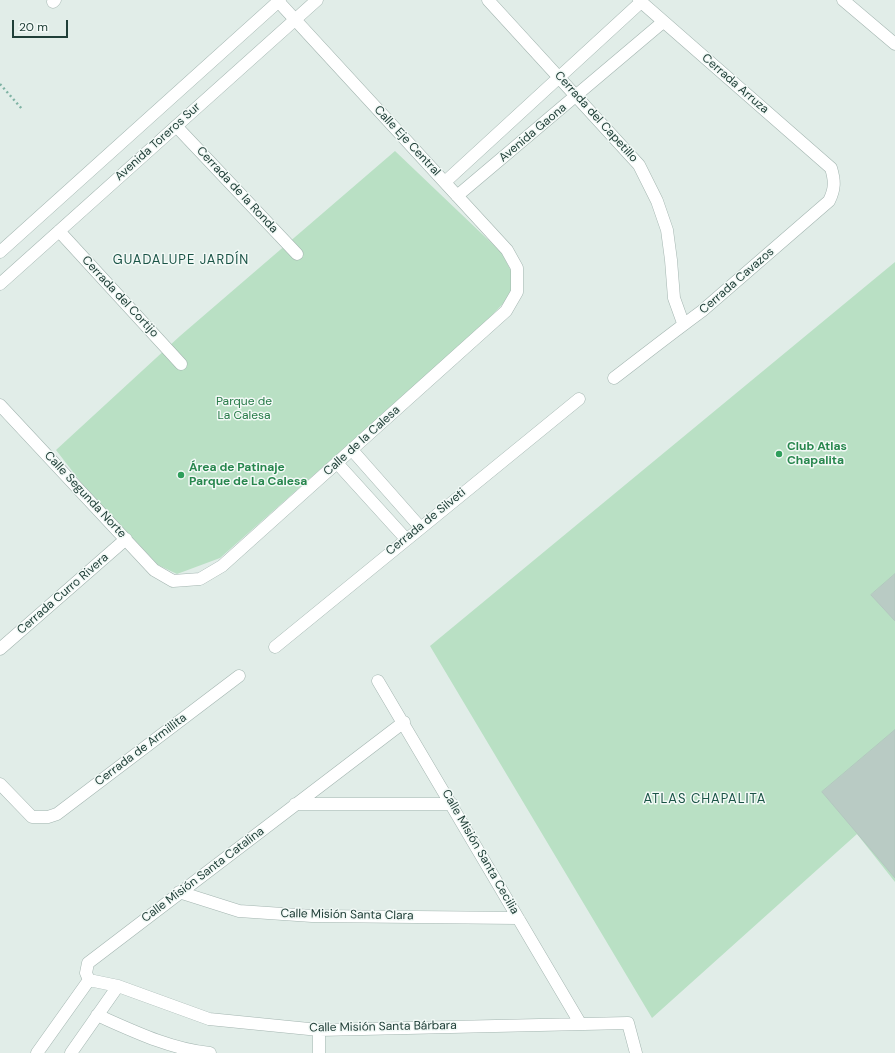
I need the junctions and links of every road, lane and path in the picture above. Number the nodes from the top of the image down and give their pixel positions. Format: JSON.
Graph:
{"nodes":[{"id":1,"x":278,"y":0,"type":"edge"},
{"id":2,"x":317,"y":0,"type":"edge"},
{"id":3,"x":488,"y":0,"type":"edge"},
{"id":4,"x":844,"y":0,"type":"edge"},
{"id":5,"x":640,"y":1,"type":"edge"},
{"id":6,"x":295,"y":20,"type":"junction"},
{"id":7,"x":663,"y":22,"type":"junction"},
{"id":8,"x":895,"y":44,"type":"edge"},
{"id":9,"x":560,"y":77,"type":"junction"},
{"id":10,"x":0,"y":84,"type":"edge"},
{"id":11,"x":577,"y":96,"type":"junction"},
{"id":12,"x":22,"y":109,"type":"dead end"},
{"id":13,"x":176,"y":126,"type":"junction"},
{"id":14,"x":830,"y":168,"type":"joint"},
{"id":15,"x":445,"y":182,"type":"junction"},
{"id":16,"x":457,"y":196,"type":"junction"},
{"id":17,"x":59,"y":231,"type":"junction"},
{"id":18,"x":0,"y":252,"type":"edge"},
{"id":19,"x":297,"y":254,"type":"dead end"},
{"id":20,"x":0,"y":284,"type":"edge"},
{"id":21,"x":517,"y":292,"type":"joint"},
{"id":22,"x":683,"y":323,"type":"junction"},
{"id":23,"x":181,"y":364,"type":"dead end"},
{"id":24,"x":614,"y":378,"type":"dead end"},
{"id":25,"x":579,"y":399,"type":"dead end"},
{"id":26,"x":0,"y":404,"type":"edge"},
{"id":27,"x":352,"y":450,"type":"junction"},
{"id":28,"x":338,"y":463,"type":"junction"},
{"id":29,"x":420,"y":527,"type":"junction"},
{"id":30,"x":126,"y":539,"type":"junction"},
{"id":31,"x":406,"y":539,"type":"junction"},
{"id":32,"x":173,"y":581,"type":"joint"},
{"id":33,"x":2,"y":644,"type":"edge"},
{"id":34,"x":275,"y":647,"type":"dead end"},
{"id":35,"x":239,"y":676,"type":"dead end"},
{"id":36,"x":378,"y":681,"type":"dead end"},
{"id":37,"x":404,"y":722,"type":"junction"},
{"id":38,"x":0,"y":784,"type":"edge"},
{"id":39,"x":296,"y":804,"type":"junction"},
{"id":40,"x":452,"y":804,"type":"junction"},
{"id":41,"x":179,"y":892,"type":"junction"},
{"id":42,"x":518,"y":918,"type":"junction"},
{"id":43,"x":89,"y":980,"type":"junction"},
{"id":44,"x":118,"y":986,"type":"junction"},
{"id":45,"x":97,"y":1016,"type":"junction"},
{"id":46,"x":580,"y":1023,"type":"junction"},
{"id":47,"x":319,"y":1030,"type":"junction"},
{"id":48,"x":37,"y":1053,"type":"edge"},
{"id":49,"x":71,"y":1053,"type":"edge"},
{"id":50,"x":210,"y":1053,"type":"edge"},
{"id":51,"x":319,"y":1053,"type":"edge"},
{"id":52,"x":636,"y":1053,"type":"edge"}],
"edges":[{"from":1,"to":6,"type":"street","name":"Calle Eje Central"},
{"from":1,"to":18,"type":"street","name":"Avenida Toreros Sur"},
{"from":2,"to":6,"type":"street","name":"Avenida Toreros Sur"},
{"from":3,"to":9,"type":"street","name":"Cerrada del Capetillo"},
{"from":4,"to":8,"type":"street"},
{"from":5,"to":7,"type":"street","name":"Cerrada Arruza"},
{"from":5,"to":9,"type":"street","name":"Avenida Gaona"},
{"from":6,"to":13,"type":"street","name":"Avenida Toreros Sur"},
{"from":6,"to":15,"type":"street","name":"Calle Eje Central"},
{"from":7,"to":11,"type":"street","name":"Avenida Gaona"},
{"from":7,"to":14,"type":"street","name":"Cerrada Arruza"},
{"from":9,"to":11,"type":"street","name":"Cerrada del Capetillo"},
{"from":9,"to":15,"type":"street","name":"Avenida Gaona"},
{"from":10,"to":12,"type":"path"},
{"from":11,"to":16,"type":"street","name":"Avenida Gaona"},
{"from":11,"to":22,"type":"street","name":"Cerrada del Capetillo"},
{"from":13,"to":17,"type":"street","name":"Avenida Toreros Sur"},
{"from":13,"to":19,"type":"street","name":"Cerrada de la Ronda"},
{"from":14,"to":22,"type":"street","name":"Cerrada Cavazos"},
{"from":15,"to":16,"type":"street","name":"Calle Eje Central"},
{"from":16,"to":21,"type":"street","name":"Calle Eje Central"},
{"from":17,"to":20,"type":"street","name":"Avenida Toreros Sur"},
{"from":17,"to":23,"type":"street","name":"Cerrada del Cortijo"},
{"from":21,"to":27,"type":"street","name":"Calle de la Calesa"},
{"from":22,"to":24,"type":"street","name":"Cerrada Cavazos"},
{"from":25,"to":29,"type":"street","name":"Cerrada de Silveti"},
{"from":26,"to":30,"type":"street","name":"Calle Segunda Norte"},
{"from":27,"to":28,"type":"street","name":"Calle de la Calesa"},
{"from":27,"to":29,"type":"street"},
{"from":28,"to":31,"type":"street"},
{"from":28,"to":32,"type":"street","name":"Calle de la Calesa"},
{"from":29,"to":31,"type":"street","name":"Cerrada de Silveti"},
{"from":30,"to":32,"type":"street","name":"Calle Segunda Norte"},
{"from":30,"to":33,"type":"street","name":"Cerrada Curro Rivera"},
{"from":31,"to":34,"type":"street","name":"Cerrada de Silveti"},
{"from":35,"to":38,"type":"street","name":"Cerrada de Armillita"},
{"from":36,"to":37,"type":"street","name":"Calle Misión Santa Cecilia"},
{"from":37,"to":39,"type":"street","name":"Calle Misión Santa Catalina"},
{"from":37,"to":40,"type":"street","name":"Calle Misión Santa Cecilia"},
{"from":39,"to":40,"type":"street"},
{"from":39,"to":41,"type":"street","name":"Calle Misión Santa Catalina"},
{"from":40,"to":42,"type":"street","name":"Calle Misión Santa Cecilia"},
{"from":41,"to":42,"type":"street","name":"Calle Misión Santa Clara"},
{"from":41,"to":43,"type":"street","name":"Calle Misión Santa Catalina"},
{"from":42,"to":46,"type":"street","name":"Calle Misión Santa Cecilia"},
{"from":43,"to":44,"type":"street","name":"Calle Misión Santa Bárbara"},
{"from":43,"to":48,"type":"street"},
{"from":44,"to":45,"type":"street"},
{"from":44,"to":47,"type":"street","name":"Calle Misión Santa Bárbara"},
{"from":45,"to":49,"type":"street"},
{"from":45,"to":50,"type":"street"},
{"from":46,"to":47,"type":"street","name":"Calle Misión Santa Bárbara"},
{"from":46,"to":52,"type":"street","name":"Calle Misión Santa Bárbara"},
{"from":47,"to":51,"type":"street"}]}
